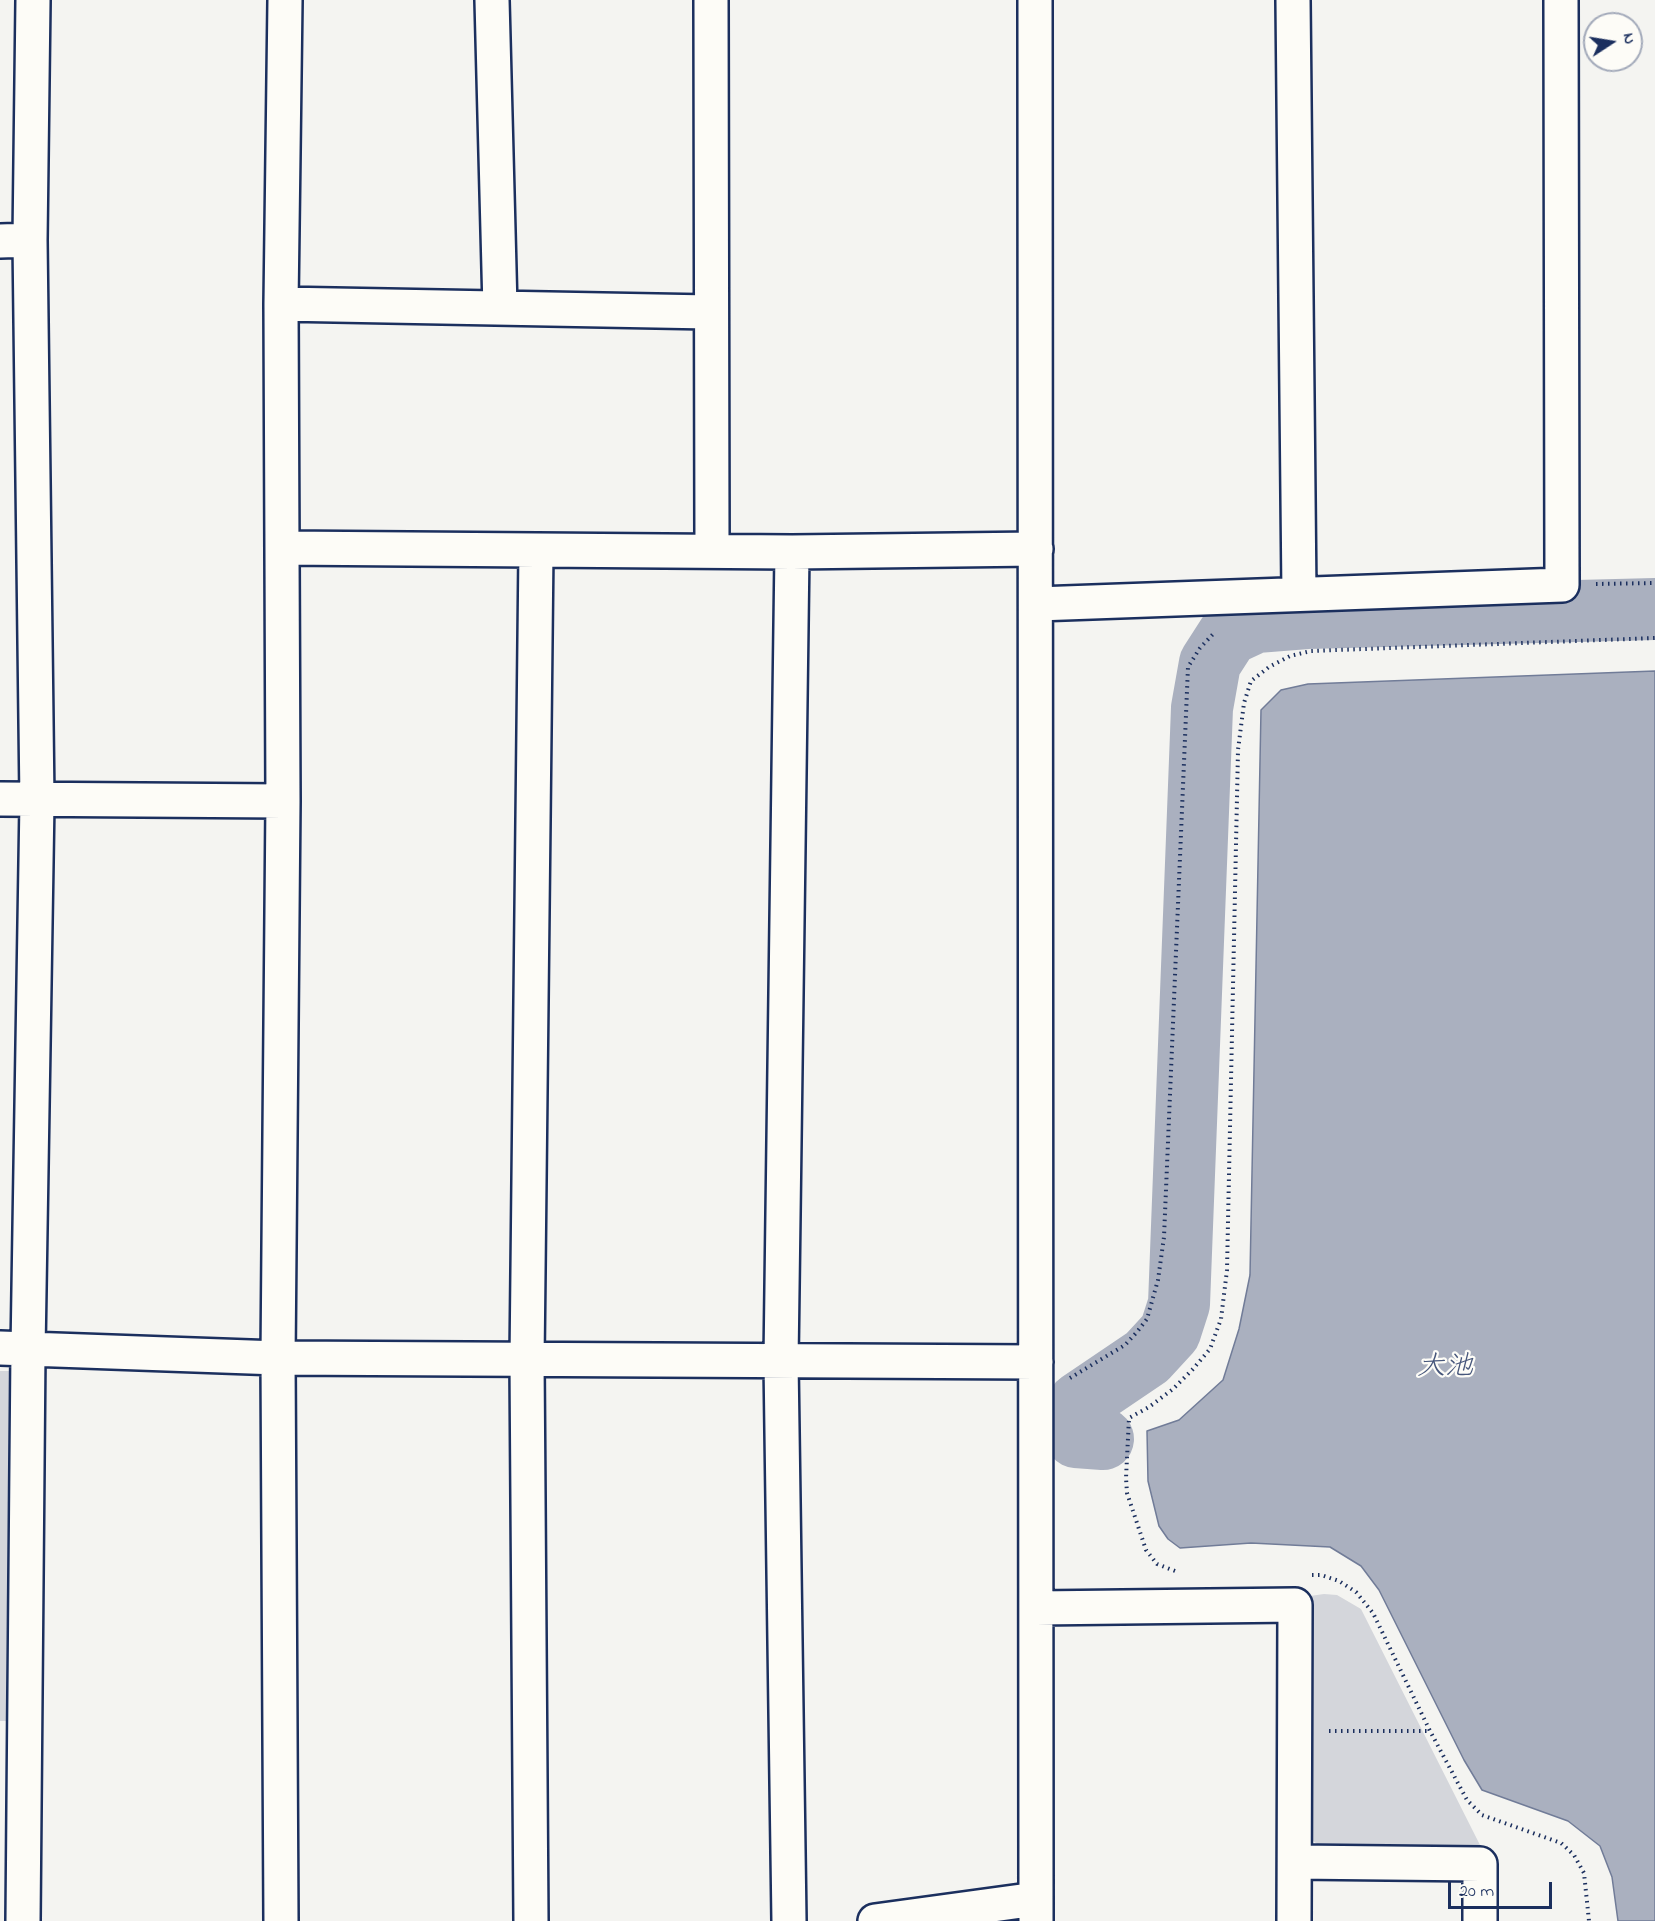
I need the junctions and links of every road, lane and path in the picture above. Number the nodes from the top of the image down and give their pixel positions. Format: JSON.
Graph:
{"nodes":[{"id":1,"x":33,"y":0,"type":"edge"},
{"id":2,"x":285,"y":0,"type":"edge"},
{"id":3,"x":492,"y":0,"type":"edge"},
{"id":4,"x":711,"y":0,"type":"edge"},
{"id":5,"x":1035,"y":0,"type":"edge"},
{"id":6,"x":1293,"y":0,"type":"edge"},
{"id":7,"x":1561,"y":0,"type":"edge"},
{"id":8,"x":15,"y":241,"type":"edge"},
{"id":9,"x":281,"y":304,"type":"junction"},
{"id":10,"x":500,"y":308,"type":"junction"},
{"id":11,"x":710,"y":312,"type":"junction"},
{"id":12,"x":282,"y":548,"type":"junction"},
{"id":13,"x":1036,"y":549,"type":"junction"},
{"id":14,"x":536,"y":550,"type":"junction"},
{"id":15,"x":712,"y":550,"type":"junction"},
{"id":16,"x":792,"y":552,"type":"junction"},
{"id":17,"x":1655,"y":583,"type":"edge"},
{"id":18,"x":1562,"y":585,"type":"junction"},
{"id":19,"x":1299,"y":594,"type":"junction"},
{"id":20,"x":1233,"y":597,"type":"junction"},
{"id":21,"x":1037,"y":604,"type":"junction"},
{"id":22,"x":1655,"y":638,"type":"edge"},
{"id":23,"x":0,"y":799,"type":"edge"},
{"id":24,"x":37,"y":801,"type":"junction"},
{"id":25,"x":283,"y":801,"type":"junction"},
{"id":26,"x":14,"y":1349,"type":"edge"},
{"id":27,"x":278,"y":1358,"type":"junction"},
{"id":28,"x":527,"y":1360,"type":"junction"},
{"id":29,"x":781,"y":1361,"type":"junction"},
{"id":30,"x":1036,"y":1362,"type":"junction"},
{"id":31,"x":1036,"y":1399,"type":"junction"},
{"id":32,"x":1185,"y":1572,"type":"dead end"},
{"id":33,"x":1309,"y":1575,"type":"dead end"},
{"id":34,"x":1036,"y":1608,"type":"junction"},
{"id":35,"x":1295,"y":1731,"type":"junction"},
{"id":36,"x":1430,"y":1731,"type":"junction"},
{"id":37,"x":1295,"y":1862,"type":"junction"},
{"id":38,"x":1036,"y":1910,"type":"edge"},
{"id":39,"x":23,"y":1921,"type":"edge"},
{"id":40,"x":281,"y":1921,"type":"edge"},
{"id":41,"x":531,"y":1921,"type":"edge"},
{"id":42,"x":789,"y":1921,"type":"edge"},
{"id":43,"x":875,"y":1921,"type":"edge"},
{"id":44,"x":1294,"y":1921,"type":"edge"},
{"id":45,"x":1480,"y":1921,"type":"edge"},
{"id":46,"x":1589,"y":1921,"type":"edge"}],
"edges":[{"from":1,"to":8,"type":"street"},
{"from":2,"to":9,"type":"street"},
{"from":3,"to":10,"type":"street"},
{"from":4,"to":11,"type":"street"},
{"from":5,"to":13,"type":"street"},
{"from":6,"to":19,"type":"street"},
{"from":7,"to":18,"type":"street"},
{"from":8,"to":24,"type":"street"},
{"from":9,"to":10,"type":"street"},
{"from":9,"to":12,"type":"street"},
{"from":10,"to":11,"type":"street"},
{"from":11,"to":15,"type":"street"},
{"from":12,"to":14,"type":"street"},
{"from":12,"to":25,"type":"street"},
{"from":13,"to":16,"type":"street"},
{"from":13,"to":21,"type":"street"},
{"from":14,"to":15,"type":"street"},
{"from":14,"to":28,"type":"street"},
{"from":15,"to":16,"type":"street"},
{"from":16,"to":29,"type":"street"},
{"from":17,"to":18,"type":"path"},
{"from":18,"to":19,"type":"street"},
{"from":19,"to":20,"type":"street"},
{"from":20,"to":21,"type":"street"},
{"from":20,"to":31,"type":"path"},
{"from":21,"to":30,"type":"street"},
{"from":22,"to":32,"type":"path"},
{"from":23,"to":24,"type":"street"},
{"from":24,"to":25,"type":"street"},
{"from":24,"to":26,"type":"street"},
{"from":25,"to":27,"type":"street"},
{"from":26,"to":27,"type":"street"},
{"from":26,"to":39,"type":"street"},
{"from":27,"to":28,"type":"street"},
{"from":27,"to":40,"type":"street"},
{"from":28,"to":29,"type":"street"},
{"from":28,"to":41,"type":"street"},
{"from":29,"to":30,"type":"street"},
{"from":29,"to":42,"type":"street"},
{"from":30,"to":31,"type":"street"},
{"from":31,"to":34,"type":"street"},
{"from":33,"to":36,"type":"path"},
{"from":34,"to":35,"type":"street"},
{"from":34,"to":38,"type":"street"},
{"from":35,"to":36,"type":"path"},
{"from":35,"to":37,"type":"street"},
{"from":36,"to":46,"type":"path"},
{"from":37,"to":44,"type":"street"},
{"from":37,"to":45,"type":"street"},
{"from":38,"to":43,"type":"street"}]}
